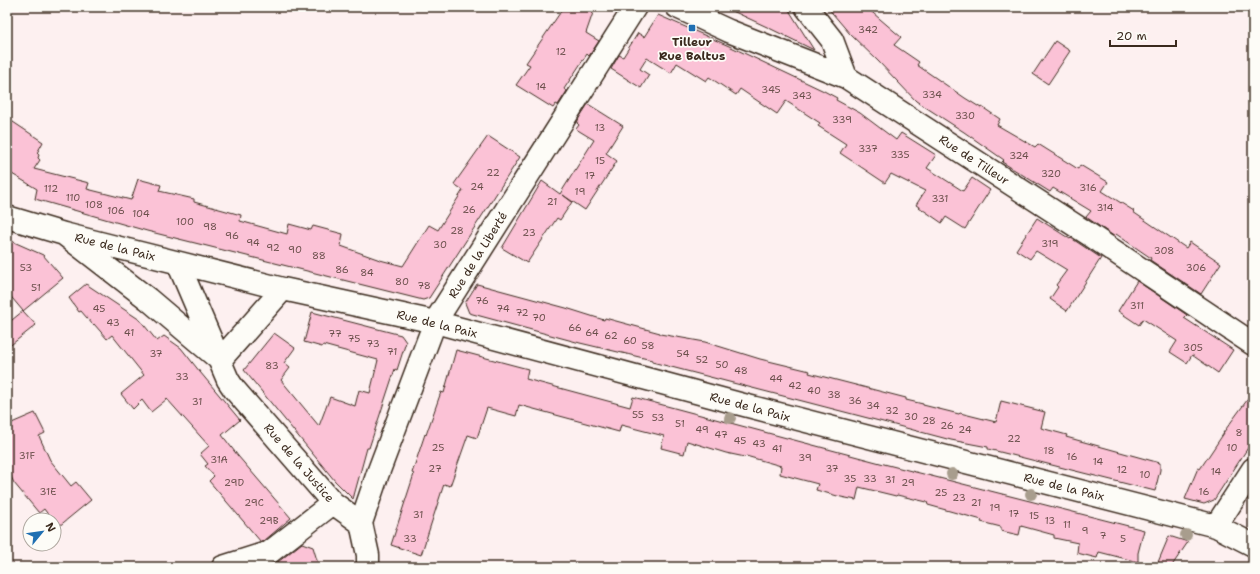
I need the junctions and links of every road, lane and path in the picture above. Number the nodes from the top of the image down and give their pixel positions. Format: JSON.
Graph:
{"nodes":[{"id":1,"x":635,"y":7,"type":"edge"},
{"id":2,"x":677,"y":7,"type":"edge"},
{"id":3,"x":806,"y":7,"type":"edge"},
{"id":4,"x":846,"y":77,"type":"junction"},
{"id":5,"x":7,"y":217,"type":"edge"},
{"id":6,"x":64,"y":234,"type":"junction"},
{"id":7,"x":178,"y":263,"type":"junction"},
{"id":8,"x":283,"y":289,"type":"junction"},
{"id":9,"x":435,"y":322,"type":"junction"},
{"id":10,"x":1253,"y":344,"type":"edge"},
{"id":11,"x":220,"y":360,"type":"junction"},
{"id":12,"x":1253,"y":469,"type":"edge"},
{"id":13,"x":333,"y":503,"type":"junction"},
{"id":14,"x":361,"y":523,"type":"junction"},
{"id":15,"x":1216,"y":526,"type":"junction"},
{"id":16,"x":1253,"y":545,"type":"edge"},
{"id":17,"x":223,"y":567,"type":"edge"},
{"id":18,"x":368,"y":567,"type":"edge"}],
"edges":[{"from":1,"to":9,"type":"street","name":"Rue de la Liberté"},
{"from":2,"to":4,"type":"street","name":"Rue de Tilleur"},
{"from":3,"to":4,"type":"street"},
{"from":4,"to":10,"type":"street","name":"Rue de Tilleur"},
{"from":5,"to":6,"type":"street","name":"Rue de la Justice"},
{"from":6,"to":7,"type":"street","name":"Rue de la Paix"},
{"from":6,"to":11,"type":"street","name":"Rue de la Justice"},
{"from":7,"to":8,"type":"street","name":"Rue de la Paix"},
{"from":7,"to":11,"type":"street","name":"Rue de la Justice"},
{"from":8,"to":9,"type":"street","name":"Rue de la Paix"},
{"from":8,"to":11,"type":"street"},
{"from":9,"to":14,"type":"street","name":"Rue de la Liberté"},
{"from":9,"to":15,"type":"street","name":"Rue de la Paix"},
{"from":11,"to":13,"type":"street","name":"Rue de la Justice"},
{"from":12,"to":15,"type":"street"},
{"from":13,"to":14,"type":"street","name":"Rue de la Justice"},
{"from":13,"to":17,"type":"street"},
{"from":14,"to":18,"type":"street"},
{"from":15,"to":16,"type":"street","name":"Rue de la Paix"}]}
